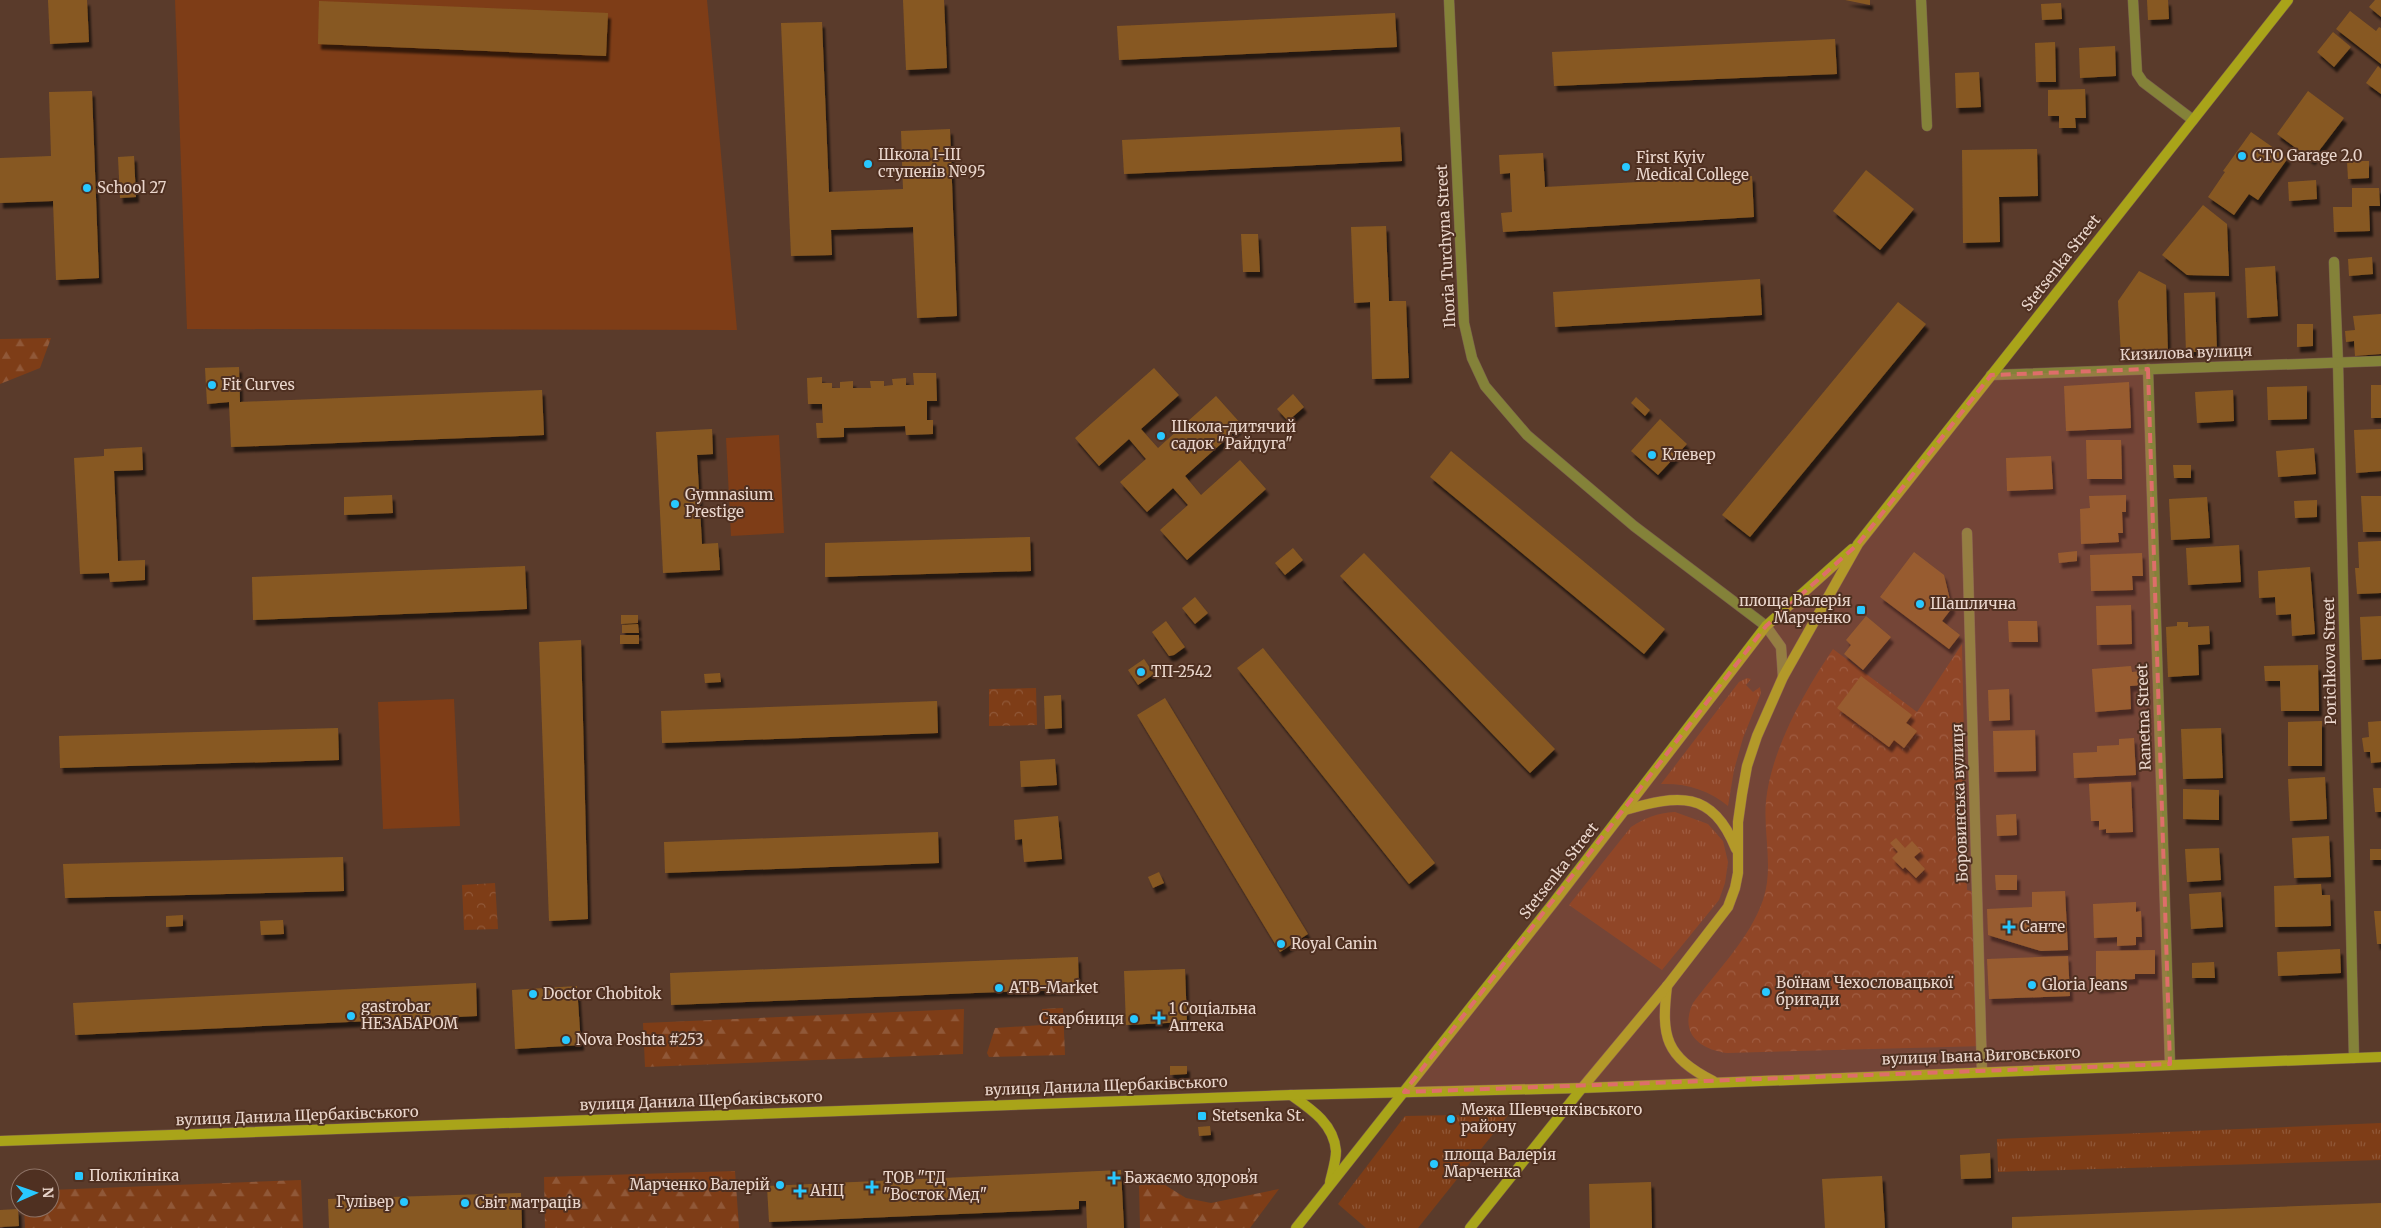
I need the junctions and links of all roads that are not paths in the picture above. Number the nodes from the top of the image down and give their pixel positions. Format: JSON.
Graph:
{"nodes":[{"id":1,"x":1449,"y":0,"type":"edge"},
{"id":2,"x":1921,"y":0,"type":"edge"},
{"id":3,"x":2133,"y":0,"type":"edge"},
{"id":4,"x":2288,"y":0,"type":"edge"},
{"id":5,"x":2193,"y":120,"type":"junction"},
{"id":6,"x":1927,"y":126,"type":"dead end"},
{"id":7,"x":2334,"y":262,"type":"dead end"},
{"id":8,"x":2381,"y":361,"type":"edge"},
{"id":9,"x":2338,"y":362,"type":"junction"},
{"id":10,"x":2148,"y":369,"type":"junction"},
{"id":11,"x":1991,"y":375,"type":"junction"},
{"id":12,"x":1967,"y":533,"type":"dead end"},
{"id":13,"x":1858,"y":544,"type":"junction"},
{"id":14,"x":1766,"y":626,"type":"junction"},
{"id":15,"x":1784,"y":677,"type":"junction"},
{"id":16,"x":1625,"y":810,"type":"junction"},
{"id":17,"x":1738,"y":853,"type":"junction"},
{"id":18,"x":1667,"y":986,"type":"junction"},
{"id":19,"x":2381,"y":1057,"type":"edge"},
{"id":20,"x":2354,"y":1058,"type":"junction"},
{"id":21,"x":2170,"y":1064,"type":"junction"},
{"id":22,"x":1982,"y":1072,"type":"junction"},
{"id":23,"x":1714,"y":1081,"type":"junction"},
{"id":24,"x":1582,"y":1088,"type":"junction"},
{"id":25,"x":1404,"y":1092,"type":"junction"},
{"id":26,"x":1291,"y":1095,"type":"junction"},
{"id":27,"x":0,"y":1141,"type":"edge"},
{"id":28,"x":1330,"y":1184,"type":"junction"},
{"id":29,"x":1296,"y":1228,"type":"edge"},
{"id":30,"x":1470,"y":1228,"type":"edge"}],
"edges":[{"from":1,"to":14,"type":"street","name":"Ihoria Turchyna Street"},
{"from":2,"to":6,"type":"street"},
{"from":3,"to":5,"type":"street"},
{"from":4,"to":5,"type":"main road","name":"Stetsenka Street"},
{"from":5,"to":11,"type":"main road","name":"Stetsenka Street"},
{"from":7,"to":9,"type":"street","name":"Porichkova Street"},
{"from":8,"to":9,"type":"street","name":"Кизилова вулиця"},
{"from":9,"to":10,"type":"street","name":"Кизилова вулиця"},
{"from":9,"to":20,"type":"street","name":"Porichkova Street"},
{"from":10,"to":11,"type":"street","name":"Кизилова вулиця"},
{"from":10,"to":21,"type":"street","name":"Ranetna Street"},
{"from":11,"to":13,"type":"main road","name":"Stetsenka Street"},
{"from":12,"to":22,"type":"street","name":"Боровинська вулиця"},
{"from":13,"to":14,"type":"main road","name":"Stetsenka Street"},
{"from":13,"to":15,"type":"main road","name":"Stetsenka Street"},
{"from":14,"to":15,"type":"street","name":"Ihoria Turchyna Street"},
{"from":14,"to":16,"type":"main road","name":"Stetsenka Street"},
{"from":15,"to":17,"type":"main road","name":"Stetsenka Street"},
{"from":16,"to":17,"type":"main road"},
{"from":16,"to":25,"type":"main road","name":"Stetsenka Street"},
{"from":17,"to":18,"type":"main road","name":"Stetsenka Street"},
{"from":18,"to":23,"type":"main road"},
{"from":18,"to":24,"type":"main road","name":"Stetsenka Street"},
{"from":19,"to":20,"type":"main road","name":"вулиця Івана Виговського"},
{"from":20,"to":21,"type":"main road","name":"вулиця Івана Виговського"},
{"from":21,"to":22,"type":"main road","name":"вулиця Івана Виговського"},
{"from":22,"to":23,"type":"main road","name":"вулиця Івана Виговського"},
{"from":23,"to":24,"type":"main road","name":"вулиця Івана Виговського"},
{"from":24,"to":25,"type":"main road"},
{"from":24,"to":30,"type":"main road","name":"Stetsenka Street"},
{"from":25,"to":26,"type":"main road","name":"вулиця Данила Щербаківського"},
{"from":25,"to":28,"type":"main road","name":"Stetsenka Street"},
{"from":26,"to":27,"type":"main road","name":"вулиця Данила Щербаківського"},
{"from":26,"to":28,"type":"main road"},
{"from":28,"to":29,"type":"main road","name":"Stetsenka Street"}]}
